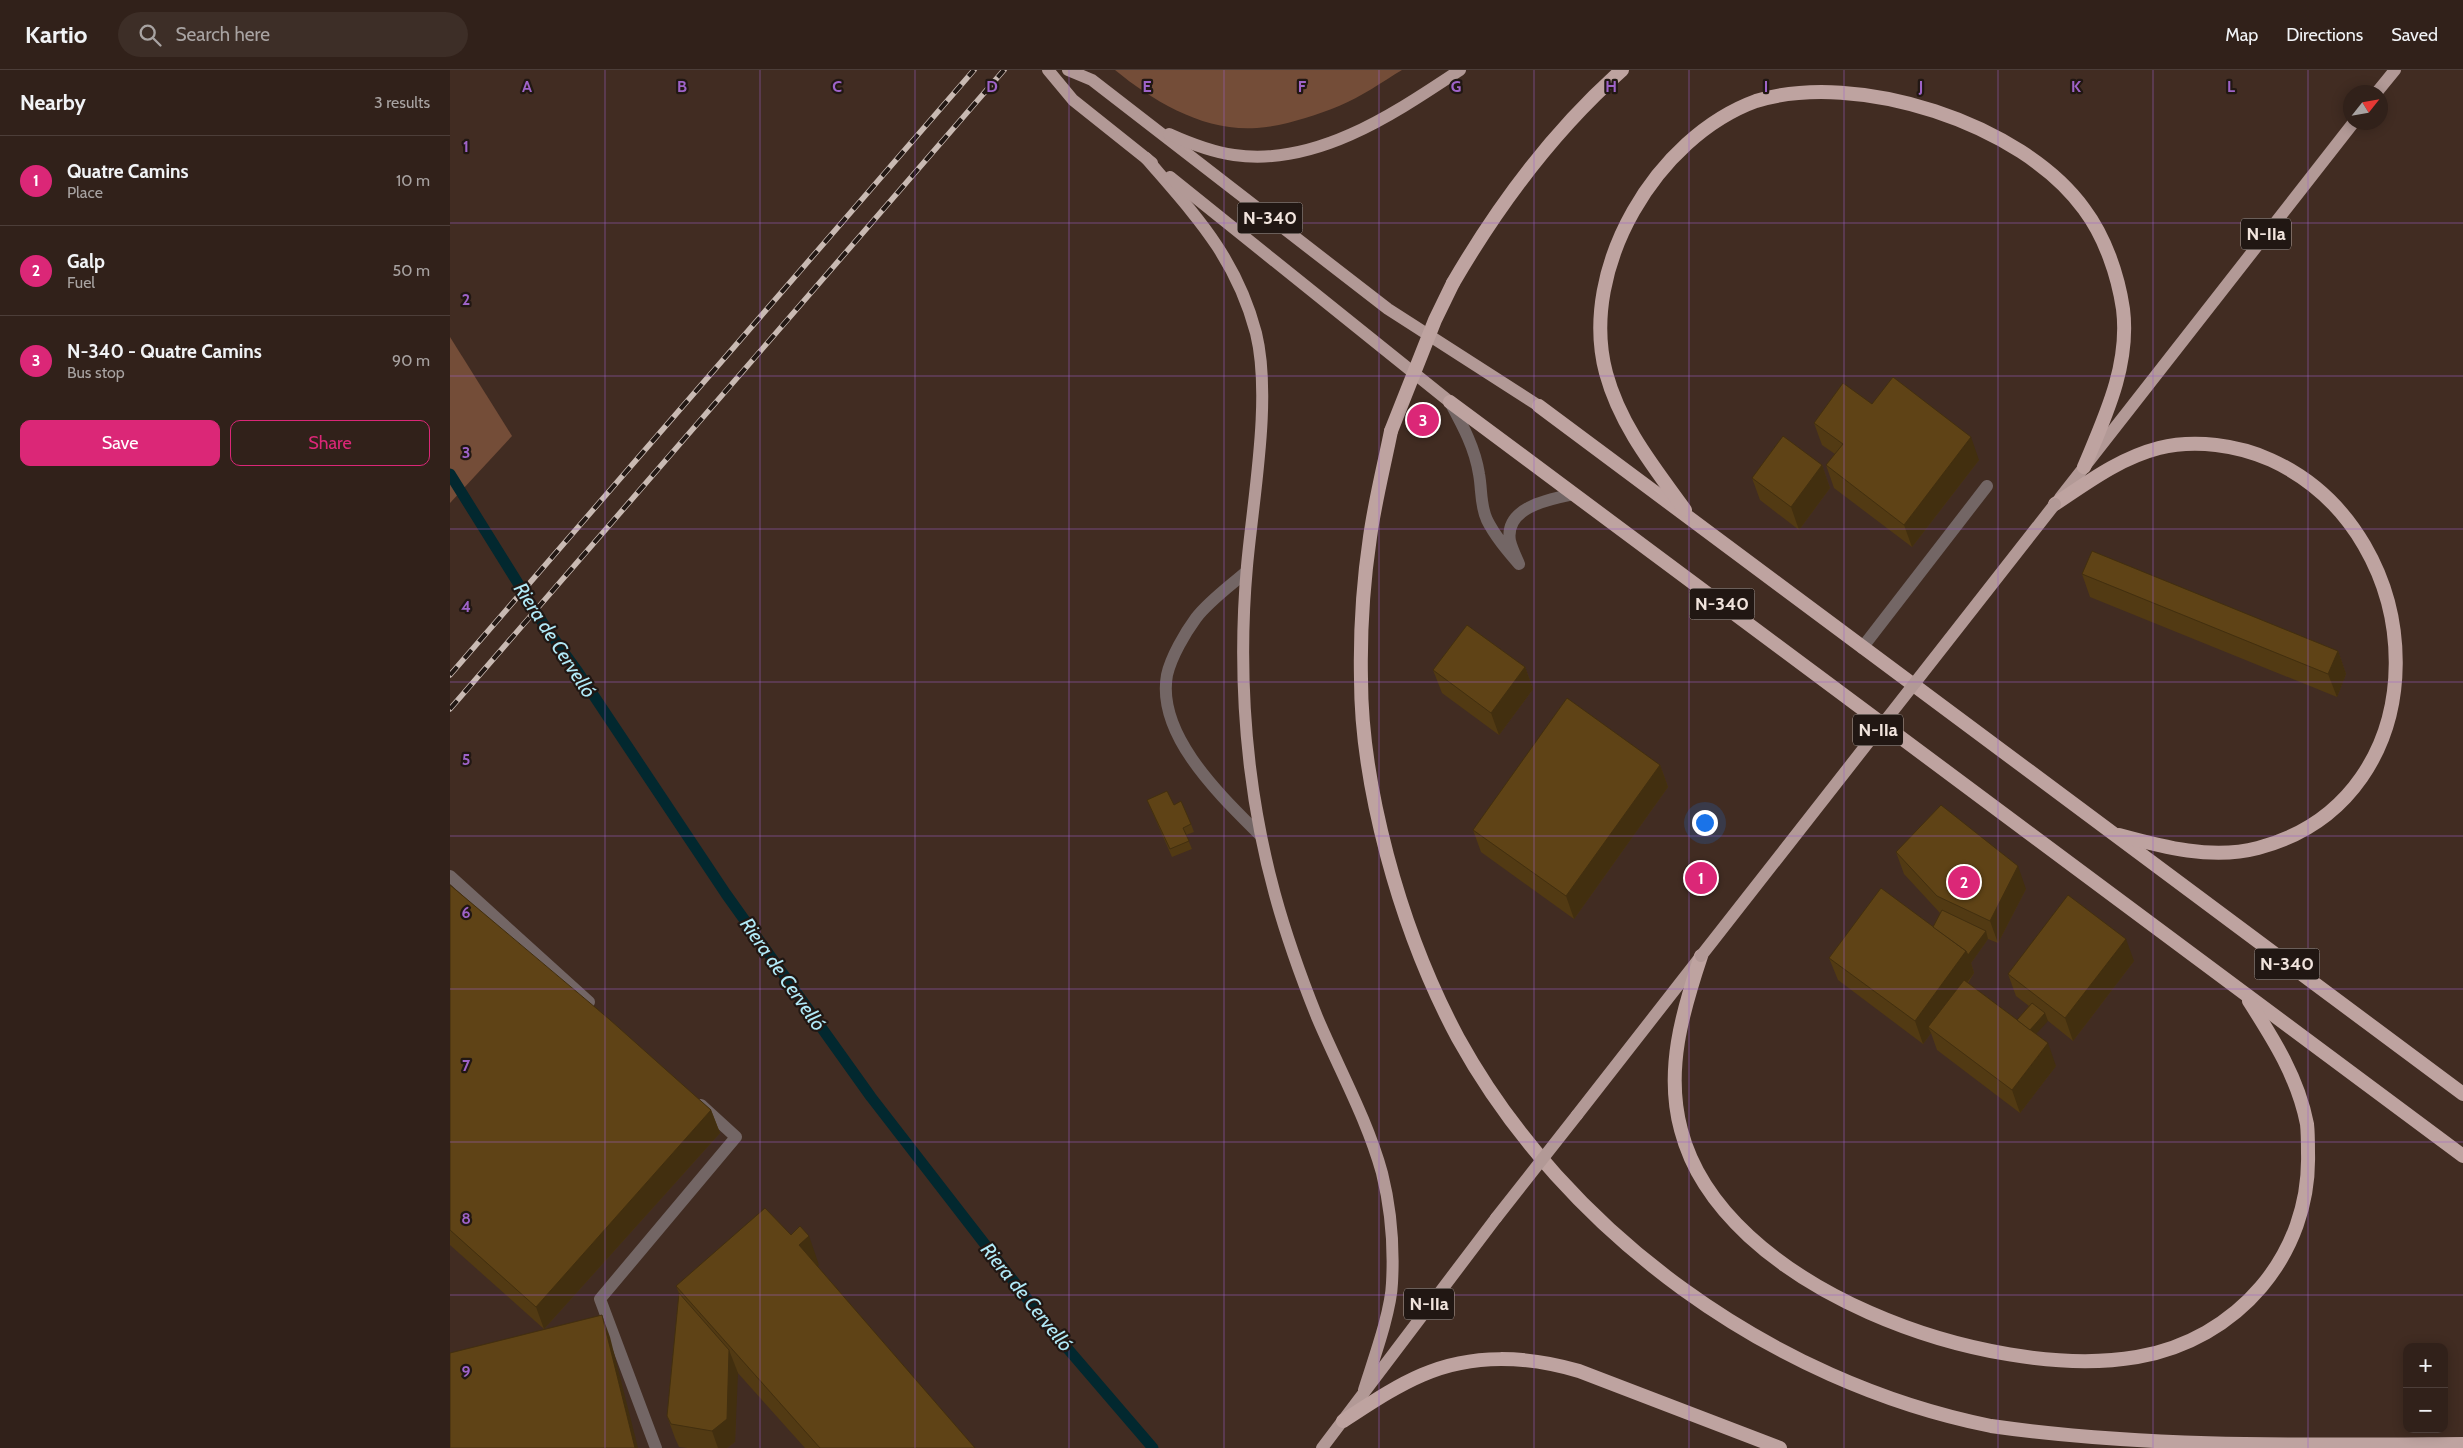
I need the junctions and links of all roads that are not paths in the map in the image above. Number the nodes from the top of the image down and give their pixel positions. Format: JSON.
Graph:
{"nodes":[{"id":1,"x":1048,"y":70,"type":"edge"},
{"id":2,"x":1068,"y":70,"type":"edge"},
{"id":3,"x":1460,"y":70,"type":"edge"},
{"id":4,"x":1622,"y":70,"type":"edge"},
{"id":5,"x":2395,"y":70,"type":"edge"},
{"id":6,"x":2383,"y":85,"type":"edge"},
{"id":7,"x":1152,"y":126,"type":"junction"},
{"id":8,"x":2348,"y":130,"type":"edge"},
{"id":9,"x":1146,"y":158,"type":"junction"},
{"id":10,"x":1450,"y":402,"type":"junction"},
{"id":11,"x":1539,"y":406,"type":"joint"},
{"id":12,"x":2084,"y":467,"type":"junction"},
{"id":13,"x":1987,"y":486,"type":"dead end"},
{"id":14,"x":1574,"y":494,"type":"junction"},
{"id":15,"x":2055,"y":504,"type":"junction"},
{"id":16,"x":1694,"y":522,"type":"junction"},
{"id":17,"x":1246,"y":572,"type":"junction"},
{"id":18,"x":1862,"y":648,"type":"junction"},
{"id":19,"x":2111,"y":833,"type":"junction"},
{"id":20,"x":1258,"y":834,"type":"junction"},
{"id":21,"x":450,"y":876,"type":"edge"},
{"id":22,"x":1701,"y":956,"type":"junction"},
{"id":23,"x":2243,"y":992,"type":"junction"},
{"id":24,"x":597,"y":1010,"type":"edge"},
{"id":25,"x":2463,"y":1094,"type":"edge"},
{"id":26,"x":692,"y":1097,"type":"edge"},
{"id":27,"x":2463,"y":1156,"type":"edge"},
{"id":28,"x":1364,"y":1390,"type":"junction"},
{"id":29,"x":1342,"y":1421,"type":"junction"},
{"id":30,"x":2463,"y":1444,"type":"edge"},
{"id":31,"x":656,"y":1448,"type":"edge"},
{"id":32,"x":1322,"y":1448,"type":"edge"},
{"id":33,"x":1780,"y":1448,"type":"edge"}],
"edges":[{"from":1,"to":9,"type":"main road","number":"N-340"},
{"from":2,"to":7,"type":"main road","number":"N-340"},
{"from":3,"to":7,"type":"main road"},
{"from":4,"to":30,"type":"highway","bridge":true},
{"from":5,"to":6,"type":"main road"},
{"from":7,"to":11,"type":"main road","number":"N-340"},
{"from":8,"to":12,"type":"main road","number":"N-IIa"},
{"from":9,"to":10,"type":"main road","number":"N-340"},
{"from":9,"to":17,"type":"main road"},
{"from":10,"to":14,"type":"highway","number":"N-340"},
{"from":10,"to":14,"type":"lane"},
{"from":11,"to":16,"type":"highway","number":"N-340"},
{"from":12,"to":15,"type":"main road","number":"N-IIa"},
{"from":12,"to":16,"type":"highway"},
{"from":13,"to":18,"type":"lane"},
{"from":14,"to":23,"type":"highway","number":"N-340"},
{"from":15,"to":19,"type":"highway"},
{"from":15,"to":22,"type":"main road","number":"N-IIa","bridge":true},
{"from":16,"to":18,"type":"highway","number":"N-340"},
{"from":17,"to":20,"type":"main road"},
{"from":17,"to":20,"type":"lane"},
{"from":18,"to":19,"type":"highway","number":"N-340"},
{"from":19,"to":25,"type":"highway","number":"N-340"},
{"from":20,"to":28,"type":"main road"},
{"from":21,"to":24,"type":"lane"},
{"from":22,"to":23,"type":"highway"},
{"from":22,"to":28,"type":"main road","number":"N-IIa","bridge":true},
{"from":23,"to":27,"type":"highway","number":"N-340"},
{"from":26,"to":31,"type":"lane"},
{"from":28,"to":29,"type":"main road","number":"N-IIa"},
{"from":29,"to":32,"type":"main road"},
{"from":29,"to":33,"type":"highway"}]}
